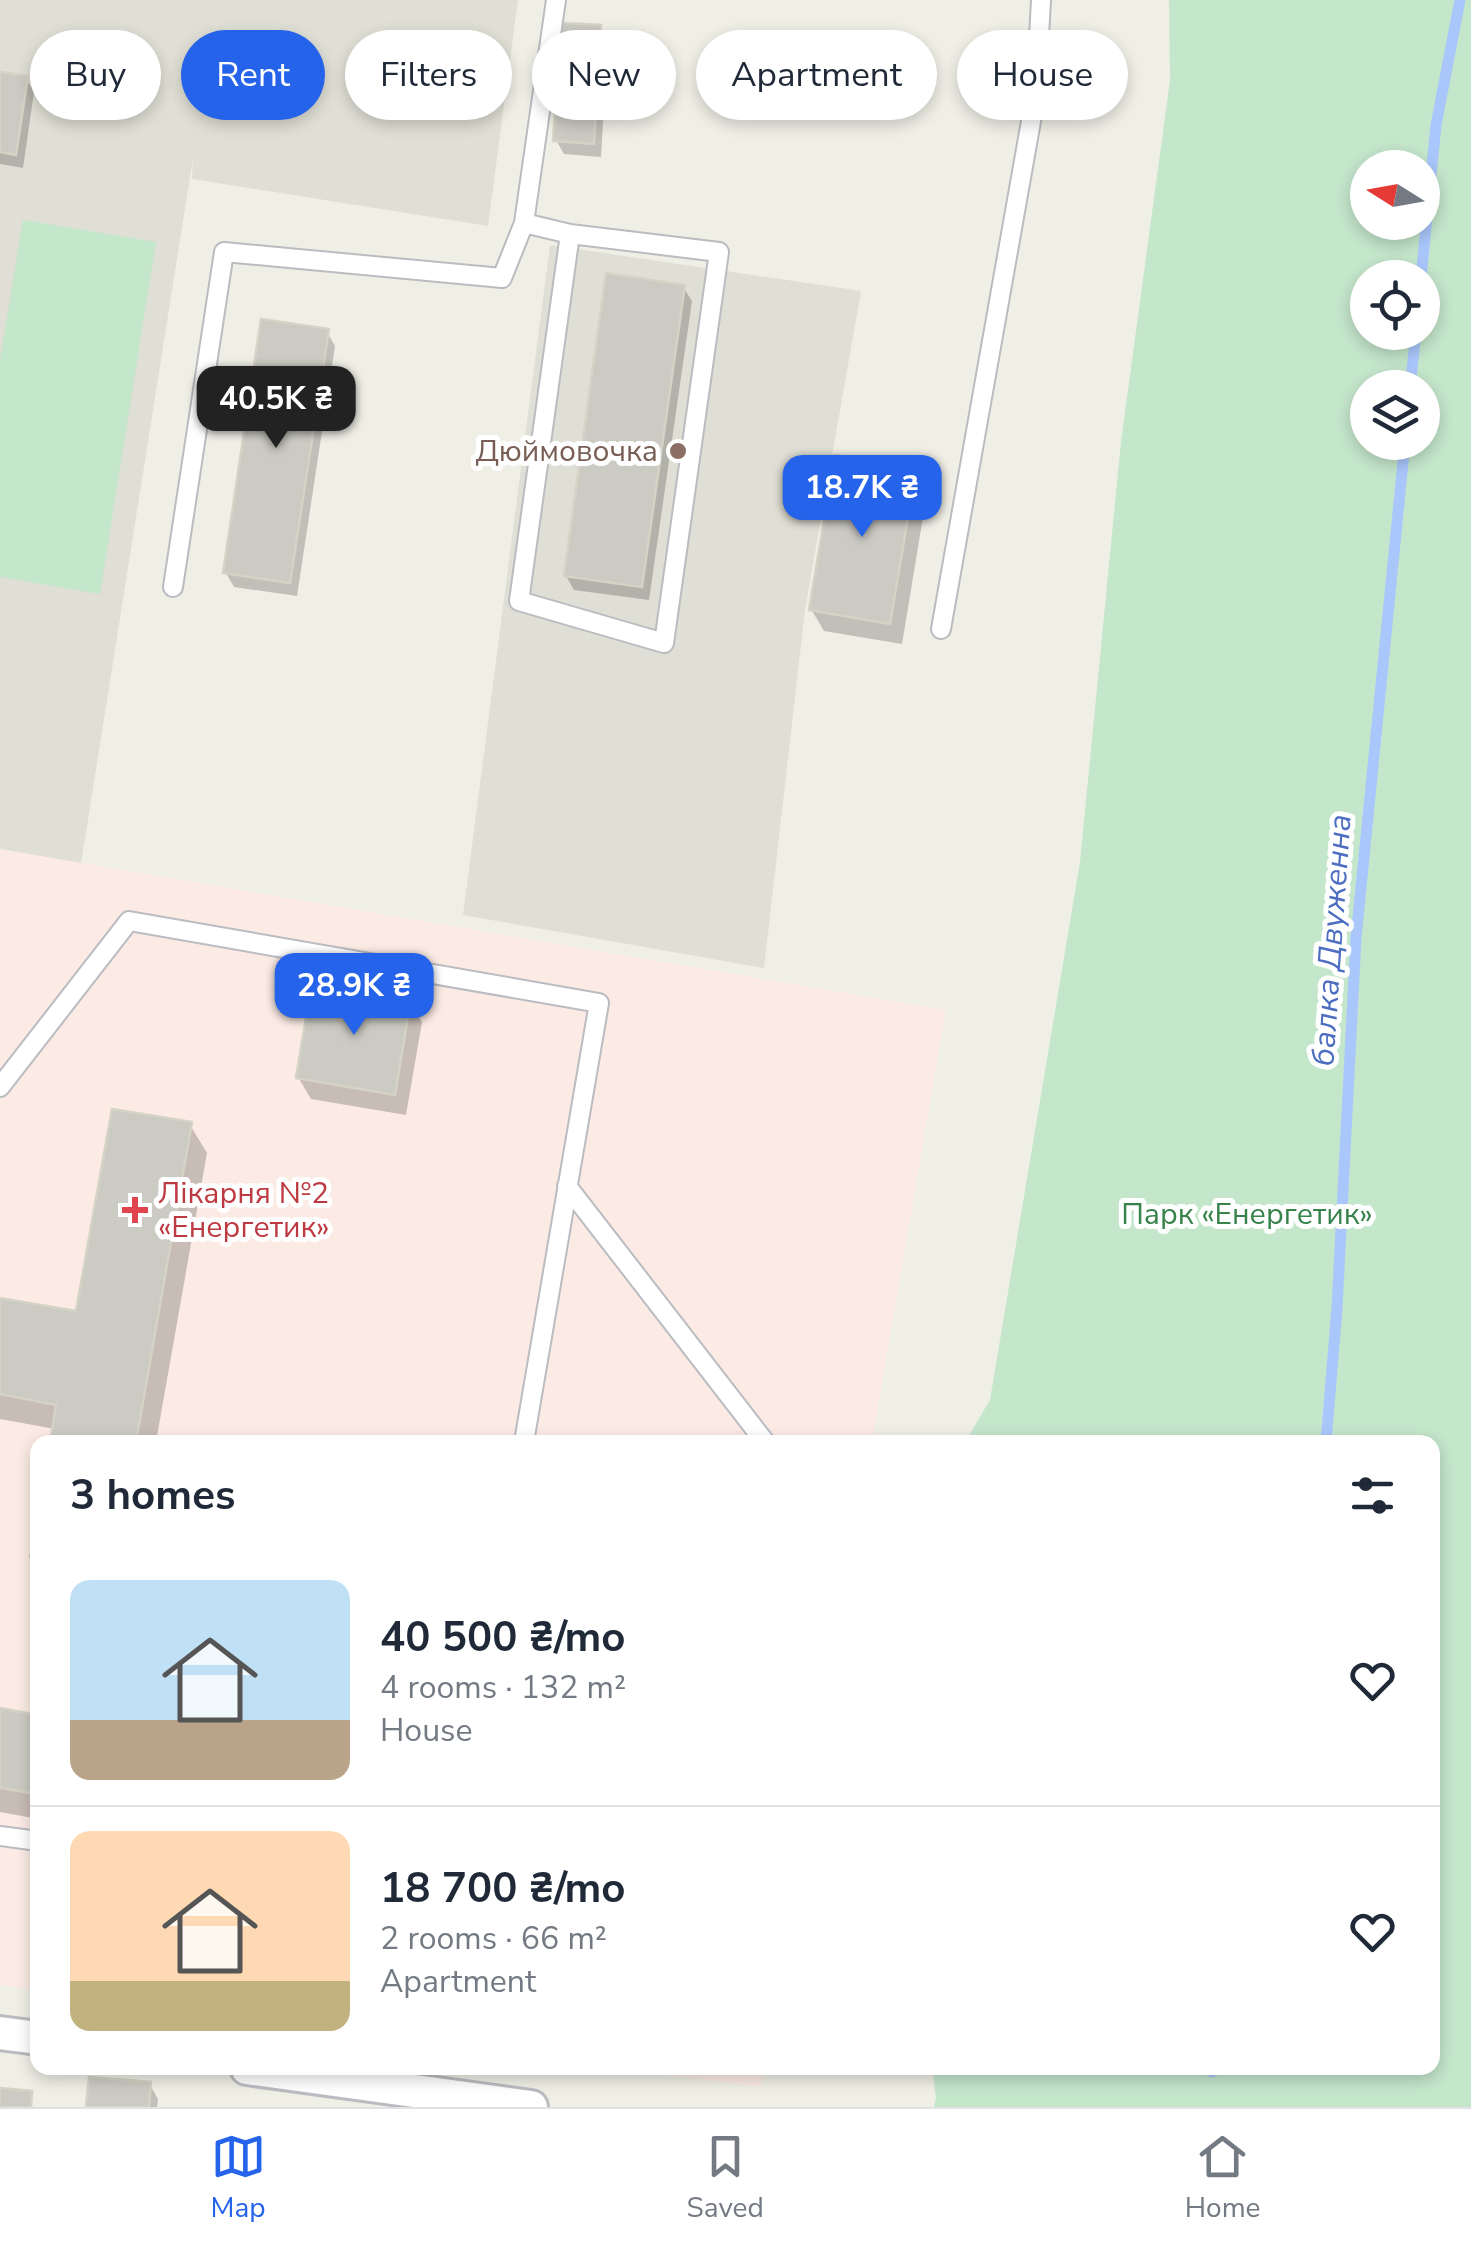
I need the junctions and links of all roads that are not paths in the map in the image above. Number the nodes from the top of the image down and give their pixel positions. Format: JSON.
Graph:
{"nodes":[{"id":1,"x":556,"y":0,"type":"edge"},
{"id":2,"x":1042,"y":0,"type":"edge"},
{"id":3,"x":524,"y":223,"type":"junction"},
{"id":4,"x":570,"y":234,"type":"junction"},
{"id":5,"x":173,"y":587,"type":"dead end"},
{"id":6,"x":941,"y":629,"type":"dead end"},
{"id":7,"x":0,"y":1087,"type":"edge"},
{"id":8,"x":568,"y":1186,"type":"junction"},
{"id":9,"x":525,"y":1435,"type":"edge"},
{"id":10,"x":760,"y":1435,"type":"edge"},
{"id":11,"x":0,"y":1836,"type":"edge"},
{"id":12,"x":30,"y":1840,"type":"edge"},
{"id":13,"x":0,"y":2033,"type":"edge"},
{"id":14,"x":30,"y":2037,"type":"edge"},
{"id":15,"x":298,"y":2075,"type":"edge"},
{"id":16,"x":532,"y":2107,"type":"edge"}],
"edges":[{"from":1,"to":3,"type":"lane"},
{"from":2,"to":6,"type":"lane"},
{"from":3,"to":4,"type":"lane"},
{"from":3,"to":5,"type":"lane"},
{"from":4,"to":4,"type":"lane"},
{"from":7,"to":8,"type":"lane"},
{"from":8,"to":9,"type":"lane"},
{"from":8,"to":10,"type":"lane"},
{"from":11,"to":12,"type":"lane"},
{"from":13,"to":14,"type":"street"},
{"from":15,"to":16,"type":"street"}]}
